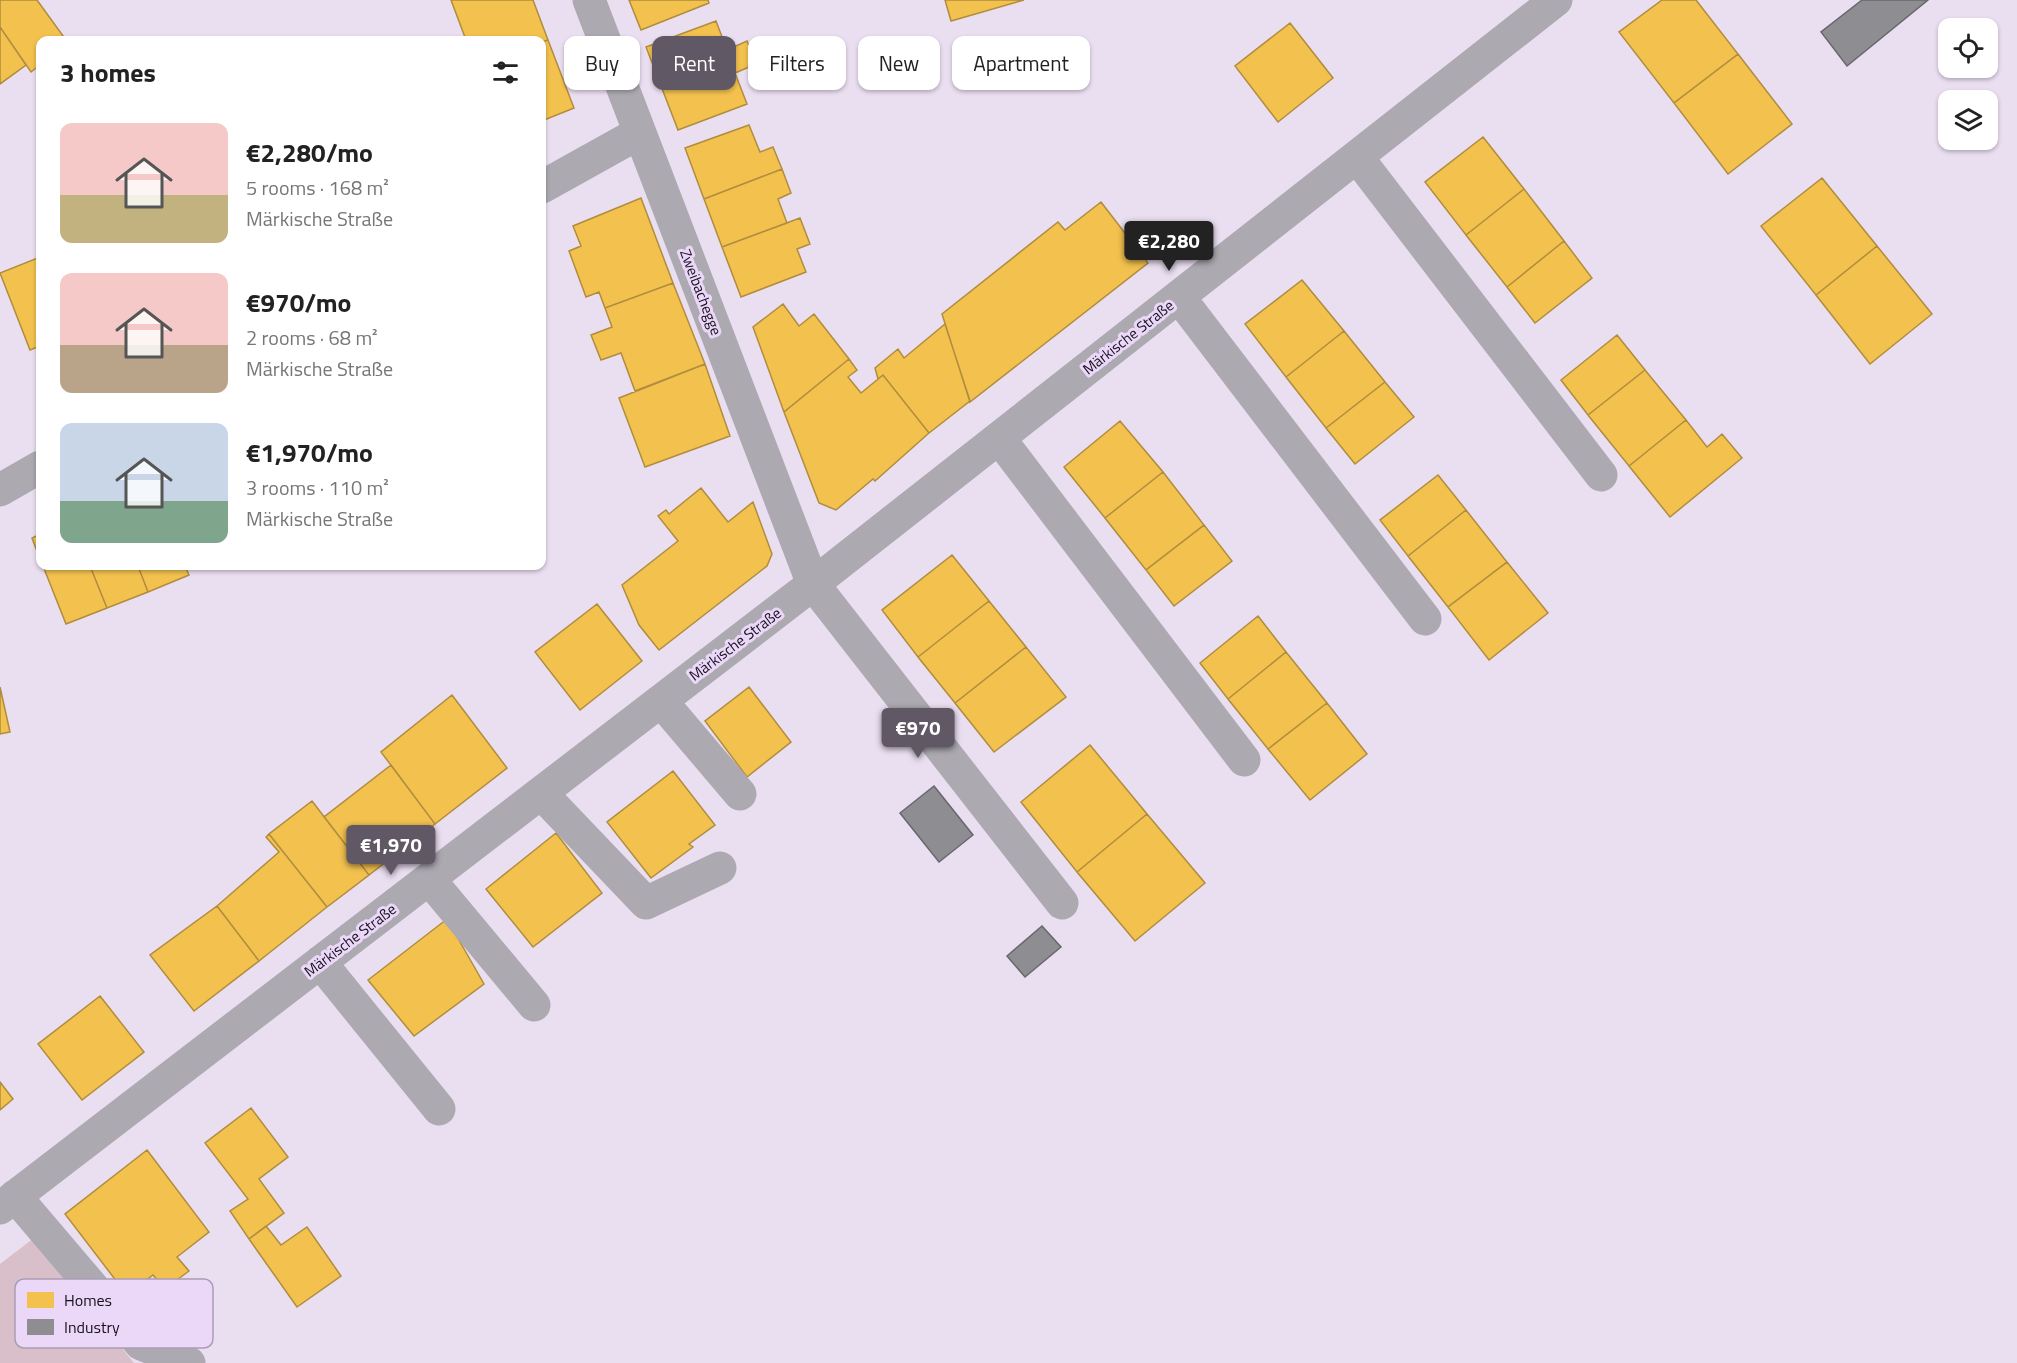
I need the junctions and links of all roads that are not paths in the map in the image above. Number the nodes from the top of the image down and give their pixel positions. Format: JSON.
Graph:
{"nodes":[{"id":1,"x":590,"y":0,"type":"edge"},
{"id":2,"x":1556,"y":0,"type":"edge"},
{"id":3,"x":639,"y":133,"type":"junction"},
{"id":4,"x":1357,"y":157,"type":"junction"},
{"id":5,"x":546,"y":185,"type":"edge"},
{"id":6,"x":1179,"y":297,"type":"junction"},
{"id":7,"x":999,"y":438,"type":"junction"},
{"id":8,"x":36,"y":469,"type":"edge"},
{"id":9,"x":1601,"y":476,"type":"dead end"},
{"id":10,"x":0,"y":490,"type":"edge"},
{"id":11,"x":813,"y":584,"type":"junction"},
{"id":12,"x":1425,"y":619,"type":"dead end"},
{"id":13,"x":661,"y":701,"type":"junction"},
{"id":14,"x":1244,"y":760,"type":"dead end"},
{"id":15,"x":541,"y":793,"type":"junction"},
{"id":16,"x":740,"y":794,"type":"dead end"},
{"id":17,"x":720,"y":868,"type":"dead end"},
{"id":18,"x":429,"y":879,"type":"junction"},
{"id":19,"x":1062,"y":903,"type":"dead end"},
{"id":20,"x":320,"y":962,"type":"junction"},
{"id":21,"x":534,"y":1005,"type":"dead end"},
{"id":22,"x":439,"y":1109,"type":"dead end"},
{"id":23,"x":7,"y":1202,"type":"edge"},
{"id":24,"x":80,"y":1279,"type":"edge"},
{"id":25,"x":151,"y":1348,"type":"edge"},
{"id":26,"x":189,"y":1363,"type":"edge"}],
"edges":[{"from":1,"to":3,"type":"street","name":"Zweibachegge"},
{"from":2,"to":4,"type":"street","name":"Märkische Straße"},
{"from":3,"to":5,"type":"street"},
{"from":3,"to":11,"type":"street","name":"Zweibachegge"},
{"from":4,"to":6,"type":"street","name":"Märkische Straße"},
{"from":4,"to":9,"type":"street"},
{"from":6,"to":7,"type":"street","name":"Märkische Straße"},
{"from":6,"to":12,"type":"street"},
{"from":7,"to":11,"type":"street","name":"Märkische Straße"},
{"from":7,"to":14,"type":"street"},
{"from":8,"to":10,"type":"street"},
{"from":11,"to":13,"type":"street","name":"Märkische Straße"},
{"from":11,"to":19,"type":"street"},
{"from":13,"to":15,"type":"street","name":"Märkische Straße"},
{"from":13,"to":16,"type":"street"},
{"from":15,"to":17,"type":"street"},
{"from":15,"to":18,"type":"street","name":"Märkische Straße"},
{"from":18,"to":20,"type":"street","name":"Märkische Straße"},
{"from":18,"to":21,"type":"street"},
{"from":20,"to":22,"type":"street"},
{"from":20,"to":23,"type":"street","name":"Märkische Straße"},
{"from":23,"to":24,"type":"street"},
{"from":25,"to":26,"type":"street"}]}
